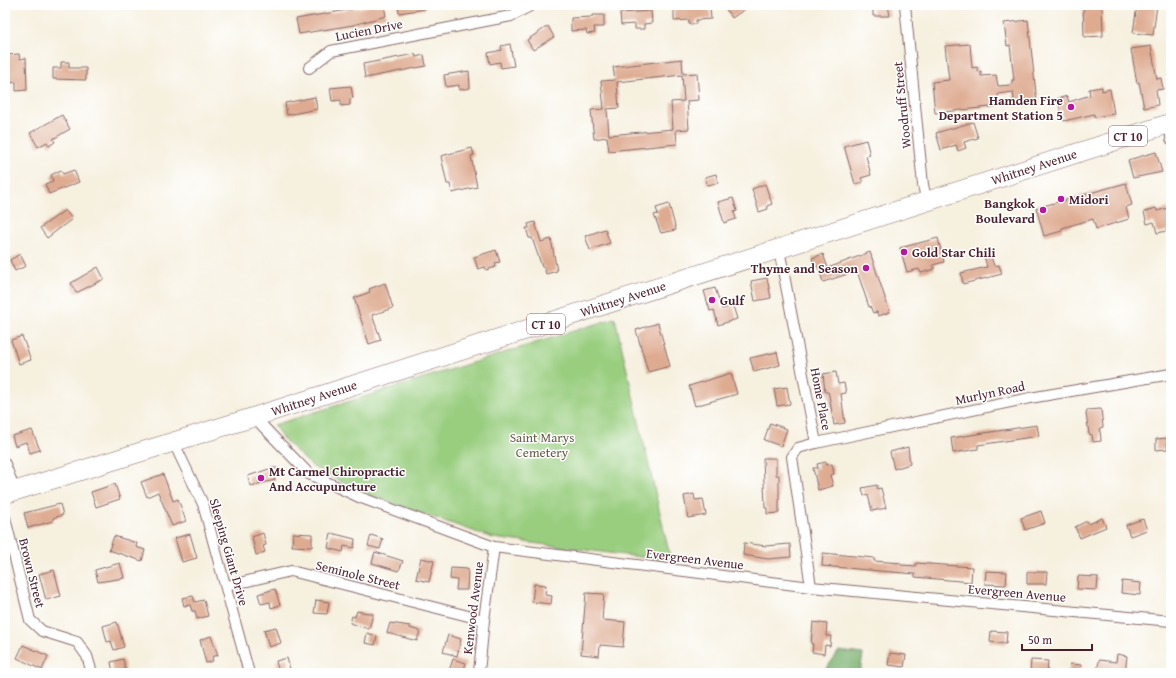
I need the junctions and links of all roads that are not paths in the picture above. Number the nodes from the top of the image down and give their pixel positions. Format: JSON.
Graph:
{"nodes":[{"id":1,"x":532,"y":5,"type":"edge"},
{"id":2,"x":905,"y":5,"type":"edge"},
{"id":3,"x":309,"y":68,"type":"dead end"},
{"id":4,"x":1171,"y":123,"type":"edge"},
{"id":5,"x":1171,"y":139,"type":"edge"},
{"id":6,"x":927,"y":202,"type":"junction"},
{"id":7,"x":779,"y":249,"type":"junction"},
{"id":8,"x":1171,"y":374,"type":"edge"},
{"id":9,"x":254,"y":417,"type":"junction"},
{"id":10,"x":173,"y":441,"type":"junction"},
{"id":11,"x":816,"y":443,"type":"junction"},
{"id":12,"x":5,"y":464,"type":"edge"},
{"id":13,"x":10,"y":492,"type":"edge"},
{"id":14,"x":5,"y":518,"type":"edge"},
{"id":15,"x":494,"y":547,"type":"junction"},
{"id":16,"x":226,"y":586,"type":"junction"},
{"id":17,"x":811,"y":587,"type":"junction"},
{"id":18,"x":484,"y":620,"type":"junction"},
{"id":19,"x":1171,"y":621,"type":"edge"},
{"id":20,"x":92,"y":673,"type":"edge"},
{"id":21,"x":249,"y":673,"type":"edge"},
{"id":22,"x":479,"y":673,"type":"edge"}],
"edges":[{"from":1,"to":3,"type":"street","name":"Lucien Drive"},
{"from":2,"to":6,"type":"street","name":"Woodruff Street"},
{"from":4,"to":5,"type":"street"},
{"from":4,"to":6,"type":"highway","name":"Whitney Avenue","number":"CT 10"},
{"from":6,"to":7,"type":"highway","name":"Whitney Avenue","number":"CT 10"},
{"from":7,"to":9,"type":"highway","name":"Whitney Avenue","number":"CT 10"},
{"from":7,"to":11,"type":"street","name":"Home Place"},
{"from":8,"to":11,"type":"street","name":"Murlyn Road"},
{"from":9,"to":10,"type":"highway","name":"Whitney Avenue","number":"CT 10"},
{"from":9,"to":15,"type":"street","name":"Evergreen Avenue"},
{"from":10,"to":13,"type":"highway","name":"Whitney Avenue","number":"CT 10"},
{"from":10,"to":16,"type":"street","name":"Sleeping Giant Drive"},
{"from":11,"to":17,"type":"street","name":"Home Place"},
{"from":12,"to":13,"type":"street"},
{"from":14,"to":20,"type":"street","name":"Brown Street"},
{"from":15,"to":17,"type":"street","name":"Evergreen Avenue"},
{"from":15,"to":18,"type":"street","name":"Kenwood Avenue"},
{"from":16,"to":18,"type":"street","name":"Seminole Street"},
{"from":16,"to":21,"type":"street","name":"Sleeping Giant Drive"},
{"from":17,"to":19,"type":"street","name":"Evergreen Avenue"},
{"from":18,"to":22,"type":"street","name":"Kenwood Avenue"}]}
